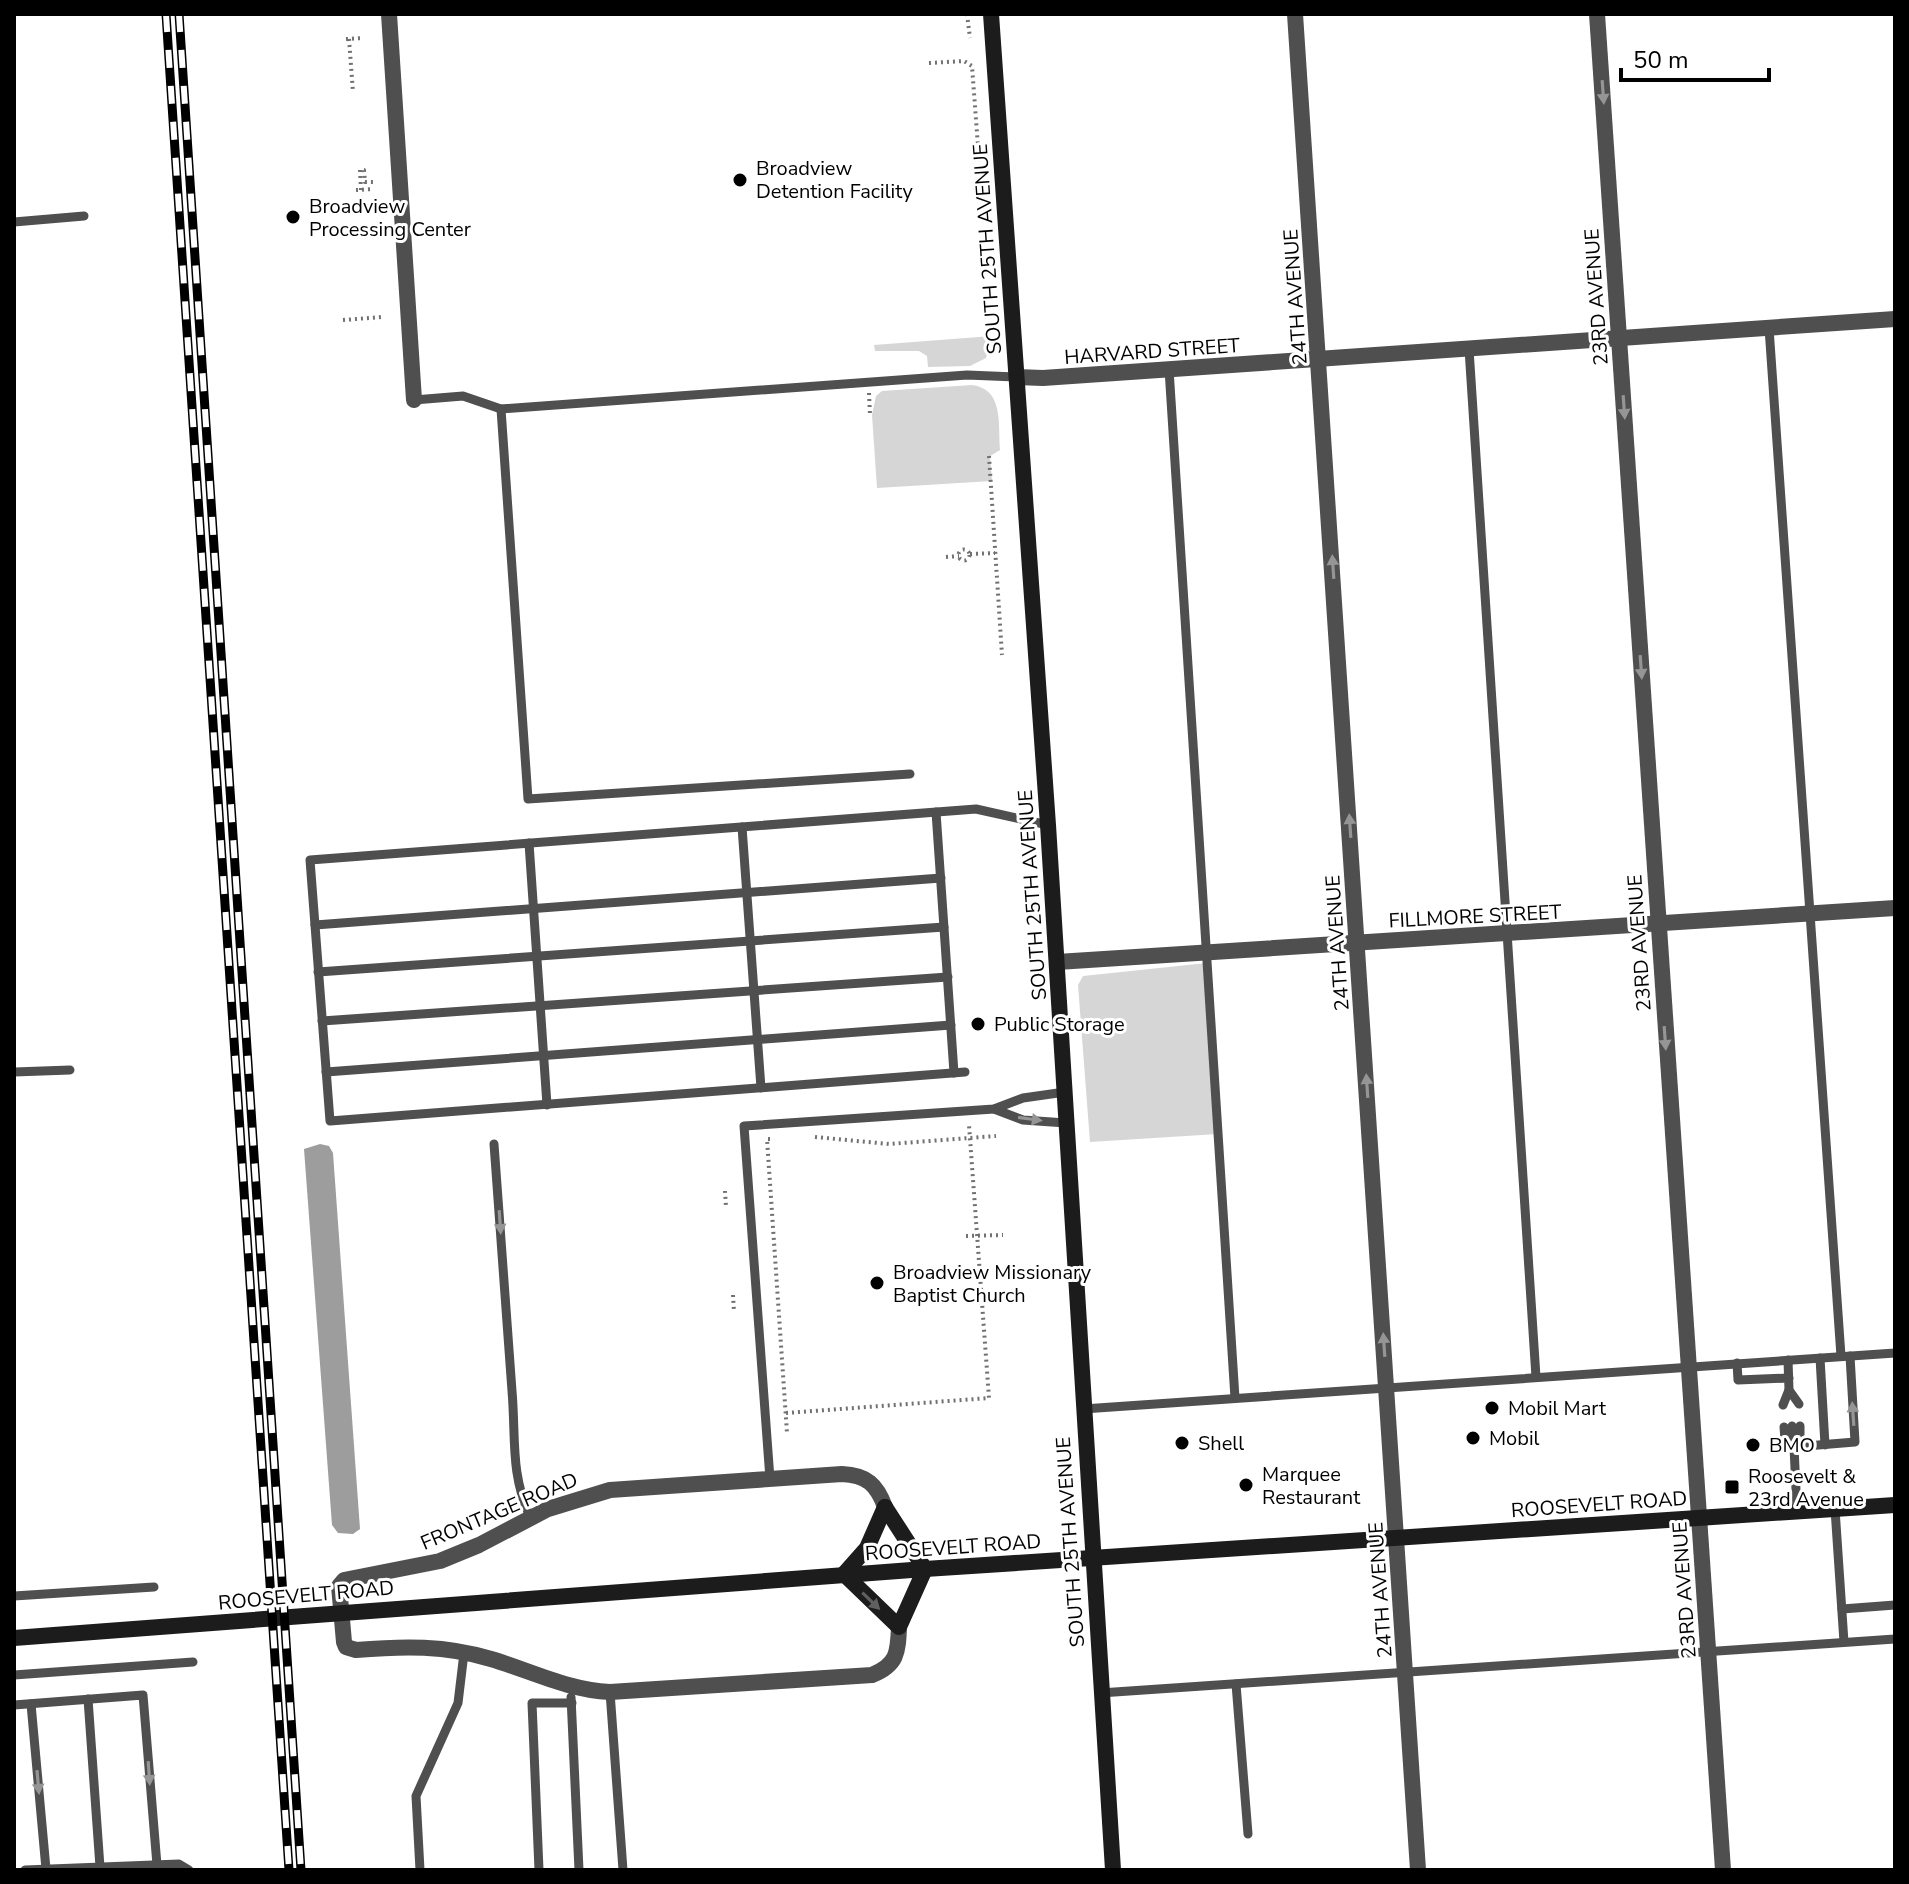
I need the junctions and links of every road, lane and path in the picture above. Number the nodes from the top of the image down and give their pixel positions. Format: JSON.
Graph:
{"nodes":[{"id":1,"x":389,"y":14,"type":"edge"},
{"id":2,"x":967,"y":14,"type":"edge"},
{"id":3,"x":991,"y":14,"type":"edge"},
{"id":4,"x":1295,"y":14,"type":"edge"},
{"id":5,"x":1597,"y":14,"type":"edge"},
{"id":6,"x":363,"y":38,"type":"dead end"},
{"id":7,"x":970,"y":38,"type":"dead end"},
{"id":8,"x":929,"y":63,"type":"dead end"},
{"id":9,"x":353,"y":92,"type":"dead end"},
{"id":10,"x":373,"y":182,"type":"dead end"},
{"id":11,"x":981,"y":187,"type":"dead end"},
{"id":12,"x":373,"y":189,"type":"dead end"},
{"id":13,"x":84,"y":216,"type":"dead end"},
{"id":14,"x":14,"y":222,"type":"edge"},
{"id":15,"x":382,"y":317,"type":"dead end"},
{"id":16,"x":1895,"y":319,"type":"edge"},
{"id":17,"x":343,"y":320,"type":"dead end"},
{"id":18,"x":1769,"y":328,"type":"junction"},
{"id":19,"x":1619,"y":339,"type":"junction"},
{"id":20,"x":1469,"y":349,"type":"junction"},
{"id":21,"x":1319,"y":359,"type":"junction"},
{"id":22,"x":1169,"y":369,"type":"junction"},
{"id":23,"x":1016,"y":377,"type":"junction"},
{"id":24,"x":868,"y":383,"type":"junction"},
{"id":25,"x":414,"y":400,"type":"joint"},
{"id":26,"x":501,"y":409,"type":"junction"},
{"id":27,"x":870,"y":415,"type":"dead end"},
{"id":28,"x":989,"y":456,"type":"dead end"},
{"id":29,"x":996,"y":553,"type":"junction"},
{"id":30,"x":946,"y":557,"type":"dead end"},
{"id":31,"x":1002,"y":655,"type":"dead end"},
{"id":32,"x":910,"y":774,"type":"dead end"},
{"id":33,"x":936,"y":812,"type":"junction"},
{"id":34,"x":1048,"y":825,"type":"junction"},
{"id":35,"x":742,"y":827,"type":"junction"},
{"id":36,"x":529,"y":843,"type":"junction"},
{"id":37,"x":941,"y":878,"type":"junction"},
{"id":38,"x":747,"y":893,"type":"junction"},
{"id":39,"x":1895,"y":908,"type":"edge"},
{"id":40,"x":534,"y":909,"type":"junction"},
{"id":41,"x":1810,"y":914,"type":"junction"},
{"id":42,"x":315,"y":925,"type":"junction"},
{"id":43,"x":1658,"y":925,"type":"junction"},
{"id":44,"x":944,"y":927,"type":"junction"},
{"id":45,"x":1507,"y":936,"type":"junction"},
{"id":46,"x":751,"y":941,"type":"junction"},
{"id":47,"x":1357,"y":942,"type":"junction"},
{"id":48,"x":1206,"y":952,"type":"junction"},
{"id":49,"x":537,"y":956,"type":"junction"},
{"id":50,"x":1057,"y":962,"type":"junction"},
{"id":51,"x":318,"y":972,"type":"junction"},
{"id":52,"x":948,"y":977,"type":"junction"},
{"id":53,"x":754,"y":990,"type":"junction"},
{"id":54,"x":540,"y":1006,"type":"junction"},
{"id":55,"x":322,"y":1021,"type":"junction"},
{"id":56,"x":951,"y":1025,"type":"junction"},
{"id":57,"x":758,"y":1039,"type":"junction"},
{"id":58,"x":543,"y":1055,"type":"junction"},
{"id":59,"x":70,"y":1070,"type":"dead end"},
{"id":60,"x":14,"y":1072,"type":"edge"},
{"id":61,"x":326,"y":1072,"type":"junction"},
{"id":62,"x":965,"y":1072,"type":"dead end"},
{"id":63,"x":954,"y":1073,"type":"junction"},
{"id":64,"x":761,"y":1088,"type":"junction"},
{"id":65,"x":1065,"y":1092,"type":"junction"},
{"id":66,"x":547,"y":1105,"type":"junction"},
{"id":67,"x":994,"y":1109,"type":"junction"},
{"id":68,"x":968,"y":1111,"type":"junction"},
{"id":69,"x":1066,"y":1123,"type":"junction"},
{"id":70,"x":812,"y":1136,"type":"dead end"},
{"id":71,"x":996,"y":1136,"type":"dead end"},
{"id":72,"x":782,"y":1138,"type":"dead end"},
{"id":73,"x":970,"y":1138,"type":"junction"},
{"id":74,"x":875,"y":1143,"type":"junction"},
{"id":75,"x":494,"y":1144,"type":"dead end"},
{"id":76,"x":876,"y":1151,"type":"dead end"},
{"id":77,"x":725,"y":1191,"type":"dead end"},
{"id":78,"x":726,"y":1207,"type":"dead end"},
{"id":79,"x":1003,"y":1235,"type":"dead end"},
{"id":80,"x":966,"y":1236,"type":"dead end"},
{"id":81,"x":977,"y":1236,"type":"junction"},
{"id":82,"x":733,"y":1295,"type":"dead end"},
{"id":83,"x":734,"y":1312,"type":"dead end"},
{"id":84,"x":1895,"y":1353,"type":"edge"},
{"id":85,"x":1845,"y":1356,"type":"junction"},
{"id":86,"x":1820,"y":1358,"type":"junction"},
{"id":87,"x":1788,"y":1360,"type":"junction"},
{"id":88,"x":1737,"y":1363,"type":"junction"},
{"id":89,"x":1688,"y":1367,"type":"junction"},
{"id":90,"x":1536,"y":1377,"type":"junction"},
{"id":91,"x":1789,"y":1378,"type":"junction"},
{"id":92,"x":1386,"y":1387,"type":"junction"},
{"id":93,"x":1235,"y":1398,"type":"junction"},
{"id":94,"x":1791,"y":1404,"type":"dead end"},
{"id":95,"x":1083,"y":1409,"type":"junction"},
{"id":96,"x":786,"y":1413,"type":"junction"},
{"id":97,"x":787,"y":1433,"type":"dead end"},
{"id":98,"x":1825,"y":1445,"type":"junction"},
{"id":99,"x":1794,"y":1447,"type":"junction"},
{"id":100,"x":770,"y":1479,"type":"junction"},
{"id":101,"x":1895,"y":1505,"type":"edge"},
{"id":102,"x":885,"y":1507,"type":"junction"},
{"id":103,"x":1835,"y":1509,"type":"junction"},
{"id":104,"x":1797,"y":1511,"type":"junction"},
{"id":105,"x":530,"y":1517,"type":"junction"},
{"id":106,"x":1699,"y":1518,"type":"junction"},
{"id":107,"x":1396,"y":1537,"type":"junction"},
{"id":108,"x":1091,"y":1558,"type":"junction"},
{"id":109,"x":925,"y":1569,"type":"junction"},
{"id":110,"x":844,"y":1574,"type":"junction"},
{"id":111,"x":154,"y":1587,"type":"dead end"},
{"id":112,"x":14,"y":1596,"type":"edge"},
{"id":113,"x":1895,"y":1605,"type":"edge"},
{"id":114,"x":1842,"y":1609,"type":"junction"},
{"id":115,"x":899,"y":1627,"type":"junction"},
{"id":116,"x":14,"y":1638,"type":"edge"},
{"id":117,"x":1895,"y":1639,"type":"edge"},
{"id":118,"x":1844,"y":1642,"type":"junction"},
{"id":119,"x":1708,"y":1651,"type":"junction"},
{"id":120,"x":464,"y":1653,"type":"junction"},
{"id":121,"x":193,"y":1662,"type":"dead end"},
{"id":122,"x":1405,"y":1672,"type":"junction"},
{"id":123,"x":14,"y":1675,"type":"edge"},
{"id":124,"x":1236,"y":1684,"type":"junction"},
{"id":125,"x":569,"y":1686,"type":"junction"},
{"id":126,"x":610,"y":1692,"type":"junction"},
{"id":127,"x":1100,"y":1693,"type":"junction"},
{"id":128,"x":88,"y":1699,"type":"junction"},
{"id":129,"x":572,"y":1703,"type":"junction"},
{"id":130,"x":31,"y":1704,"type":"junction"},
{"id":131,"x":14,"y":1705,"type":"edge"},
{"id":132,"x":1248,"y":1834,"type":"dead end"},
{"id":133,"x":157,"y":1865,"type":"junction"},
{"id":134,"x":100,"y":1867,"type":"junction"},
{"id":135,"x":46,"y":1869,"type":"edge"},
{"id":136,"x":25,"y":1870,"type":"edge"},
{"id":137,"x":189,"y":1870,"type":"edge"},
{"id":138,"x":420,"y":1870,"type":"edge"},
{"id":139,"x":539,"y":1870,"type":"edge"},
{"id":140,"x":579,"y":1870,"type":"edge"},
{"id":141,"x":623,"y":1870,"type":"edge"},
{"id":142,"x":1113,"y":1870,"type":"edge"},
{"id":143,"x":1418,"y":1870,"type":"edge"},
{"id":144,"x":1723,"y":1870,"type":"edge"}],
"edges":[{"from":1,"to":25,"type":"street"},
{"from":2,"to":7,"type":"path"},
{"from":3,"to":23,"type":"main road","name":"SOUTH 25TH AVENUE"},
{"from":4,"to":21,"type":"street","name":"24TH AVENUE"},
{"from":5,"to":19,"type":"street","name":"23RD AVENUE","one_way":true},
{"from":6,"to":9,"type":"path"},
{"from":8,"to":11,"type":"path"},
{"from":10,"to":12,"type":"path"},
{"from":13,"to":14,"type":"lane"},
{"from":15,"to":17,"type":"path"},
{"from":16,"to":18,"type":"street","name":"HARVARD STREET"},
{"from":18,"to":19,"type":"street","name":"HARVARD STREET"},
{"from":18,"to":41,"type":"lane"},
{"from":19,"to":20,"type":"street","name":"HARVARD STREET"},
{"from":19,"to":43,"type":"street","name":"23RD AVENUE","one_way":true},
{"from":20,"to":21,"type":"street","name":"HARVARD STREET"},
{"from":20,"to":45,"type":"lane"},
{"from":21,"to":22,"type":"street","name":"HARVARD STREET"},
{"from":47,"to":21,"type":"street","name":"24TH AVENUE","one_way":true},
{"from":22,"to":23,"type":"street","name":"HARVARD STREET"},
{"from":22,"to":48,"type":"lane"},
{"from":23,"to":24,"type":"lane","name":"HARVARD STREET"},
{"from":23,"to":34,"type":"main road","name":"SOUTH 25TH AVENUE"},
{"from":24,"to":26,"type":"lane","name":"HARVARD STREET"},
{"from":24,"to":27,"type":"path"},
{"from":25,"to":26,"type":"lane","name":"HARVARD STREET"},
{"from":26,"to":32,"type":"lane"},
{"from":28,"to":29,"type":"path"},
{"from":29,"to":30,"type":"path"},
{"from":29,"to":31,"type":"path"},
{"from":33,"to":34,"type":"lane"},
{"from":33,"to":35,"type":"lane"},
{"from":33,"to":37,"type":"lane"},
{"from":34,"to":50,"type":"main road","name":"SOUTH 25TH AVENUE"},
{"from":35,"to":36,"type":"lane"},
{"from":35,"to":38,"type":"lane"},
{"from":36,"to":40,"type":"lane"},
{"from":36,"to":42,"type":"lane"},
{"from":37,"to":38,"type":"lane"},
{"from":37,"to":44,"type":"lane"},
{"from":38,"to":40,"type":"lane"},
{"from":38,"to":46,"type":"lane"},
{"from":39,"to":41,"type":"street","name":"FILLMORE STREET"},
{"from":40,"to":42,"type":"lane"},
{"from":40,"to":49,"type":"lane"},
{"from":41,"to":43,"type":"street","name":"FILLMORE STREET"},
{"from":41,"to":85,"type":"lane"},
{"from":42,"to":51,"type":"lane"},
{"from":43,"to":45,"type":"street","name":"FILLMORE STREET"},
{"from":43,"to":89,"type":"street","name":"23RD AVENUE","one_way":true},
{"from":44,"to":46,"type":"lane"},
{"from":44,"to":52,"type":"lane"},
{"from":45,"to":47,"type":"street","name":"FILLMORE STREET"},
{"from":45,"to":90,"type":"lane"},
{"from":46,"to":49,"type":"lane"},
{"from":46,"to":53,"type":"lane"},
{"from":47,"to":48,"type":"street","name":"FILLMORE STREET"},
{"from":92,"to":47,"type":"street","name":"24TH AVENUE","one_way":true},
{"from":48,"to":50,"type":"street","name":"FILLMORE STREET"},
{"from":48,"to":93,"type":"lane"},
{"from":49,"to":51,"type":"lane"},
{"from":49,"to":54,"type":"lane"},
{"from":50,"to":65,"type":"main road","name":"SOUTH 25TH AVENUE"},
{"from":51,"to":55,"type":"lane"},
{"from":52,"to":53,"type":"lane"},
{"from":52,"to":56,"type":"lane"},
{"from":53,"to":54,"type":"lane"},
{"from":53,"to":57,"type":"lane"},
{"from":54,"to":55,"type":"lane"},
{"from":54,"to":58,"type":"lane"},
{"from":55,"to":61,"type":"lane"},
{"from":56,"to":57,"type":"lane"},
{"from":56,"to":63,"type":"lane"},
{"from":57,"to":58,"type":"lane"},
{"from":57,"to":64,"type":"lane"},
{"from":58,"to":61,"type":"lane"},
{"from":58,"to":66,"type":"lane"},
{"from":59,"to":60,"type":"lane"},
{"from":61,"to":66,"type":"lane"},
{"from":62,"to":63,"type":"lane"},
{"from":63,"to":64,"type":"lane"},
{"from":64,"to":66,"type":"lane"},
{"from":65,"to":67,"type":"lane"},
{"from":65,"to":69,"type":"main road","name":"SOUTH 25TH AVENUE"},
{"from":67,"to":68,"type":"lane"},
{"from":67,"to":69,"type":"lane","one_way":true},
{"from":68,"to":73,"type":"path"},
{"from":68,"to":100,"type":"lane"},
{"from":69,"to":95,"type":"main road","name":"SOUTH 25TH AVENUE"},
{"from":70,"to":74,"type":"path"},
{"from":71,"to":73,"type":"path"},
{"from":72,"to":96,"type":"path"},
{"from":73,"to":74,"type":"path"},
{"from":73,"to":81,"type":"path"},
{"from":74,"to":76,"type":"path"},
{"from":75,"to":105,"type":"lane","one_way":true},
{"from":77,"to":78,"type":"path"},
{"from":79,"to":81,"type":"path"},
{"from":80,"to":81,"type":"path"},
{"from":81,"to":96,"type":"path"},
{"from":82,"to":83,"type":"path"},
{"from":84,"to":85,"type":"lane"},
{"from":85,"to":86,"type":"lane"},
{"from":98,"to":85,"type":"lane","one_way":true},
{"from":86,"to":87,"type":"lane"},
{"from":86,"to":98,"type":"lane"},
{"from":87,"to":88,"type":"lane"},
{"from":87,"to":91,"type":"lane"},
{"from":88,"to":89,"type":"lane"},
{"from":88,"to":91,"type":"lane"},
{"from":89,"to":90,"type":"lane"},
{"from":89,"to":106,"type":"street","name":"23RD AVENUE"},
{"from":90,"to":92,"type":"lane"},
{"from":91,"to":94,"type":"lane"},
{"from":92,"to":93,"type":"lane"},
{"from":92,"to":107,"type":"street","name":"24TH AVENUE"},
{"from":93,"to":95,"type":"lane"},
{"from":95,"to":108,"type":"main road","name":"SOUTH 25TH AVENUE"},
{"from":96,"to":97,"type":"path"},
{"from":98,"to":99,"type":"lane"},
{"from":99,"to":99,"type":"lane"},
{"from":99,"to":104,"type":"lane"},
{"from":100,"to":102,"type":"street","name":"FRONTAGE ROAD"},
{"from":100,"to":105,"type":"street","name":"FRONTAGE ROAD"},
{"from":101,"to":103,"type":"main road","name":"ROOSEVELT ROAD"},
{"from":102,"to":109,"type":"main road"},
{"from":102,"to":110,"type":"main road"},
{"from":103,"to":104,"type":"main road","name":"ROOSEVELT ROAD"},
{"from":103,"to":114,"type":"lane"},
{"from":104,"to":106,"type":"main road","name":"ROOSEVELT ROAD"},
{"from":105,"to":120,"type":"street","name":"FRONTAGE ROAD"},
{"from":106,"to":107,"type":"main road","name":"ROOSEVELT ROAD"},
{"from":106,"to":119,"type":"street","name":"23RD AVENUE"},
{"from":107,"to":108,"type":"main road","name":"ROOSEVELT ROAD"},
{"from":107,"to":122,"type":"street","name":"24TH AVENUE"},
{"from":108,"to":109,"type":"main road","name":"ROOSEVELT ROAD"},
{"from":108,"to":127,"type":"main road","name":"SOUTH 25TH AVENUE"},
{"from":109,"to":110,"type":"main road","name":"ROOSEVELT ROAD"},
{"from":109,"to":115,"type":"main road"},
{"from":110,"to":115,"type":"main road","one_way":true},
{"from":110,"to":116,"type":"main road","name":"ROOSEVELT ROAD"},
{"from":111,"to":112,"type":"lane"},
{"from":113,"to":114,"type":"lane"},
{"from":114,"to":118,"type":"lane"},
{"from":115,"to":126,"type":"street","name":"FRONTAGE ROAD"},
{"from":117,"to":118,"type":"lane"},
{"from":118,"to":119,"type":"lane"},
{"from":119,"to":122,"type":"lane"},
{"from":119,"to":144,"type":"street","name":"23RD AVENUE"},
{"from":120,"to":125,"type":"street","name":"FRONTAGE ROAD"},
{"from":120,"to":138,"type":"lane"},
{"from":121,"to":123,"type":"lane"},
{"from":122,"to":124,"type":"lane"},
{"from":122,"to":143,"type":"street","name":"24TH AVENUE"},
{"from":124,"to":127,"type":"lane"},
{"from":124,"to":132,"type":"lane"},
{"from":125,"to":126,"type":"street","name":"FRONTAGE ROAD"},
{"from":125,"to":129,"type":"lane"},
{"from":126,"to":141,"type":"lane"},
{"from":127,"to":142,"type":"main road","name":"SOUTH 25TH AVENUE"},
{"from":128,"to":130,"type":"lane"},
{"from":128,"to":133,"type":"lane","one_way":true},
{"from":128,"to":134,"type":"lane"},
{"from":129,"to":139,"type":"lane"},
{"from":129,"to":140,"type":"lane"},
{"from":130,"to":131,"type":"lane"},
{"from":130,"to":135,"type":"lane","one_way":true},
{"from":133,"to":134,"type":"lane"},
{"from":133,"to":137,"type":"lane"},
{"from":134,"to":135,"type":"lane"},
{"from":135,"to":136,"type":"lane"}]}
